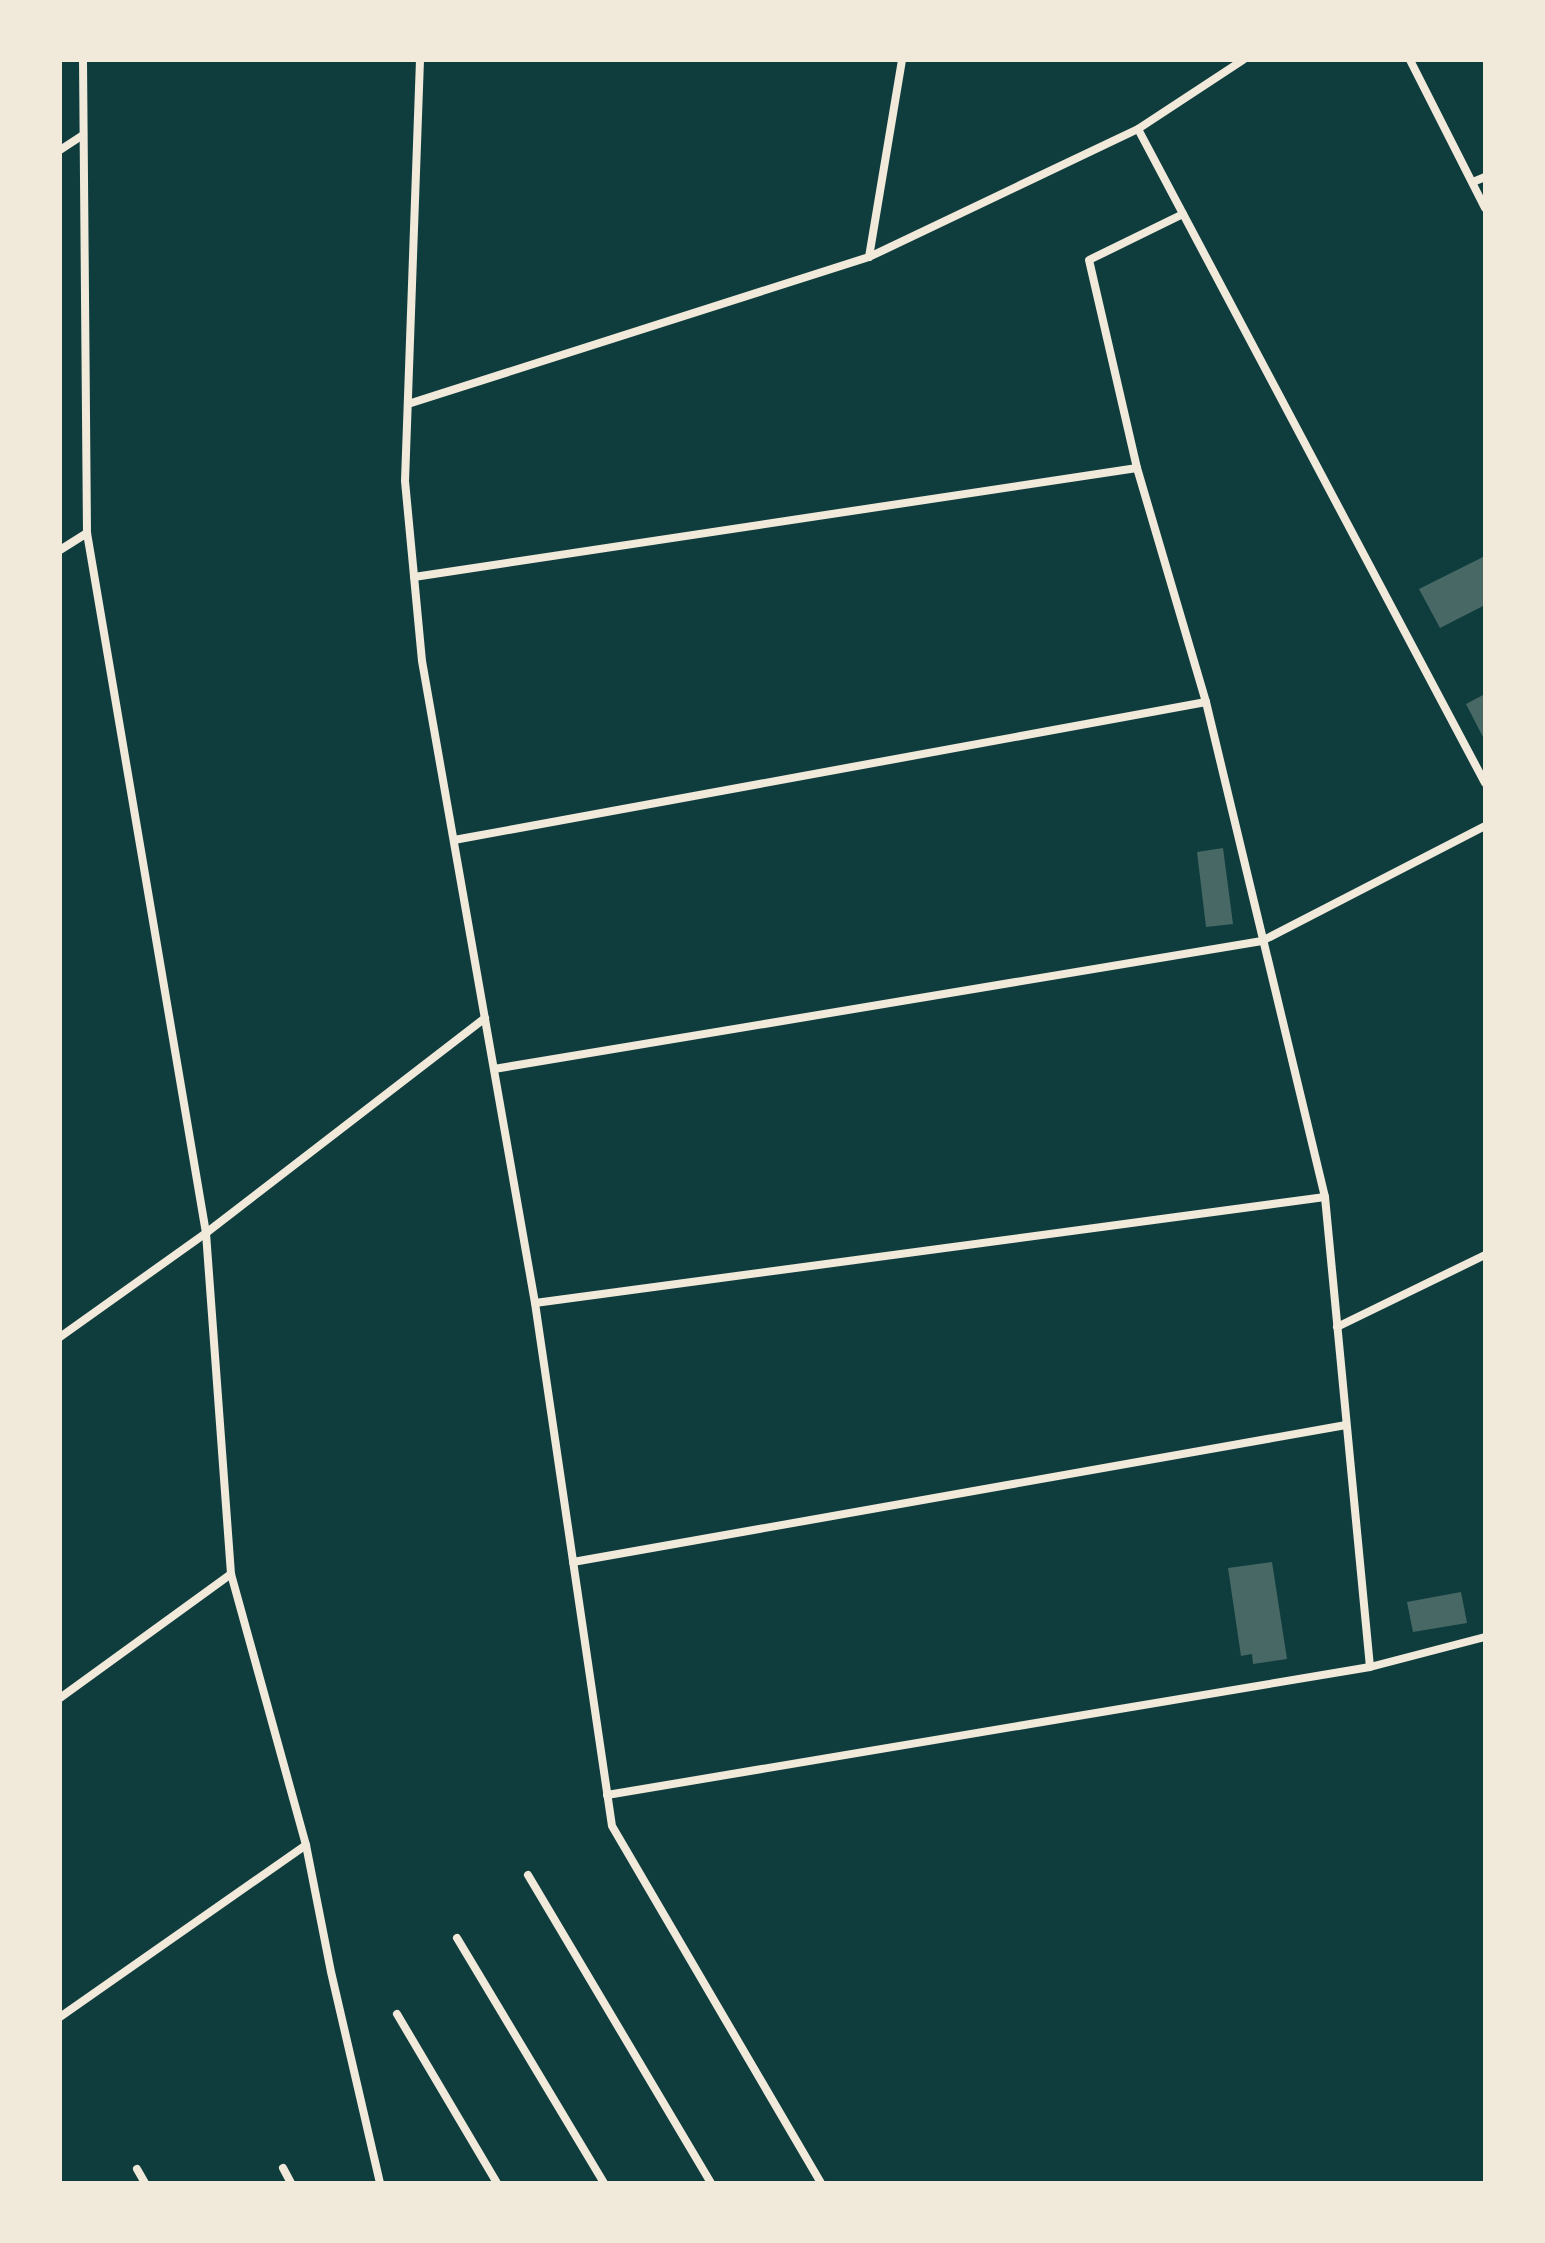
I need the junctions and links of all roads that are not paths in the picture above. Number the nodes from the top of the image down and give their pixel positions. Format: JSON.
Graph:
{"nodes":[{"id":1,"x":83,"y":60,"type":"edge"},
{"id":2,"x":420,"y":60,"type":"edge"},
{"id":3,"x":902,"y":60,"type":"edge"},
{"id":4,"x":1243,"y":60,"type":"edge"},
{"id":5,"x":1410,"y":60,"type":"edge"},
{"id":6,"x":1138,"y":129,"type":"junction"},
{"id":7,"x":83,"y":135,"type":"junction"},
{"id":8,"x":60,"y":150,"type":"edge"},
{"id":9,"x":1485,"y":177,"type":"edge"},
{"id":10,"x":1473,"y":182,"type":"junction"},
{"id":11,"x":1485,"y":208,"type":"edge"},
{"id":12,"x":1183,"y":214,"type":"junction"},
{"id":13,"x":869,"y":257,"type":"junction"},
{"id":14,"x":408,"y":404,"type":"junction"},
{"id":15,"x":1137,"y":468,"type":"junction"},
{"id":16,"x":87,"y":533,"type":"junction"},
{"id":17,"x":60,"y":550,"type":"edge"},
{"id":18,"x":414,"y":577,"type":"junction"},
{"id":19,"x":1206,"y":702,"type":"junction"},
{"id":20,"x":1485,"y":783,"type":"edge"},
{"id":21,"x":1485,"y":826,"type":"edge"},
{"id":22,"x":454,"y":840,"type":"junction"},
{"id":23,"x":1262,"y":941,"type":"junction"},
{"id":24,"x":485,"y":1018,"type":"junction"},
{"id":25,"x":494,"y":1069,"type":"junction"},
{"id":26,"x":1325,"y":1197,"type":"junction"},
{"id":27,"x":206,"y":1233,"type":"junction"},
{"id":28,"x":1485,"y":1255,"type":"edge"},
{"id":29,"x":535,"y":1303,"type":"junction"},
{"id":30,"x":1337,"y":1327,"type":"junction"},
{"id":31,"x":60,"y":1337,"type":"edge"},
{"id":32,"x":1346,"y":1425,"type":"junction"},
{"id":33,"x":573,"y":1562,"type":"junction"},
{"id":34,"x":231,"y":1574,"type":"junction"},
{"id":35,"x":1485,"y":1637,"type":"edge"},
{"id":36,"x":1370,"y":1667,"type":"junction"},
{"id":37,"x":60,"y":1698,"type":"edge"},
{"id":38,"x":607,"y":1795,"type":"junction"},
{"id":39,"x":306,"y":1845,"type":"junction"},
{"id":40,"x":528,"y":1875,"type":"dead end"},
{"id":41,"x":457,"y":1938,"type":"dead end"},
{"id":42,"x":397,"y":2014,"type":"dead end"},
{"id":43,"x":60,"y":2017,"type":"edge"},
{"id":44,"x":283,"y":2168,"type":"dead end"},
{"id":45,"x":137,"y":2169,"type":"dead end"},
{"id":46,"x":145,"y":2183,"type":"edge"},
{"id":47,"x":291,"y":2183,"type":"edge"},
{"id":48,"x":380,"y":2183,"type":"edge"},
{"id":49,"x":497,"y":2183,"type":"edge"},
{"id":50,"x":604,"y":2183,"type":"edge"},
{"id":51,"x":711,"y":2183,"type":"edge"},
{"id":52,"x":821,"y":2183,"type":"edge"}],
"edges":[{"from":1,"to":7,"type":"street"},
{"from":2,"to":14,"type":"street"},
{"from":3,"to":13,"type":"street"},
{"from":4,"to":6,"type":"street"},
{"from":5,"to":10,"type":"street"},
{"from":6,"to":12,"type":"street"},
{"from":6,"to":13,"type":"street"},
{"from":7,"to":8,"type":"street"},
{"from":7,"to":16,"type":"street"},
{"from":9,"to":10,"type":"street"},
{"from":10,"to":11,"type":"street"},
{"from":12,"to":15,"type":"street"},
{"from":12,"to":20,"type":"street"},
{"from":13,"to":14,"type":"street"},
{"from":14,"to":18,"type":"street"},
{"from":15,"to":18,"type":"street"},
{"from":15,"to":19,"type":"street"},
{"from":16,"to":17,"type":"street"},
{"from":16,"to":27,"type":"street"},
{"from":18,"to":22,"type":"street"},
{"from":19,"to":22,"type":"street"},
{"from":19,"to":23,"type":"street"},
{"from":21,"to":23,"type":"street"},
{"from":22,"to":24,"type":"street"},
{"from":23,"to":25,"type":"street"},
{"from":23,"to":26,"type":"street"},
{"from":24,"to":25,"type":"street"},
{"from":24,"to":27,"type":"street"},
{"from":25,"to":29,"type":"street"},
{"from":26,"to":29,"type":"street"},
{"from":26,"to":30,"type":"street"},
{"from":27,"to":31,"type":"street"},
{"from":27,"to":34,"type":"street"},
{"from":28,"to":30,"type":"street"},
{"from":29,"to":33,"type":"street"},
{"from":30,"to":32,"type":"street"},
{"from":32,"to":33,"type":"street"},
{"from":32,"to":36,"type":"street"},
{"from":33,"to":38,"type":"street"},
{"from":34,"to":37,"type":"street"},
{"from":34,"to":39,"type":"street"},
{"from":35,"to":36,"type":"street"},
{"from":36,"to":38,"type":"street"},
{"from":38,"to":52,"type":"street"},
{"from":39,"to":43,"type":"street"},
{"from":39,"to":48,"type":"street"},
{"from":40,"to":51,"type":"street"},
{"from":41,"to":50,"type":"street"},
{"from":42,"to":49,"type":"street"},
{"from":44,"to":47,"type":"street"},
{"from":45,"to":46,"type":"street"}]}
